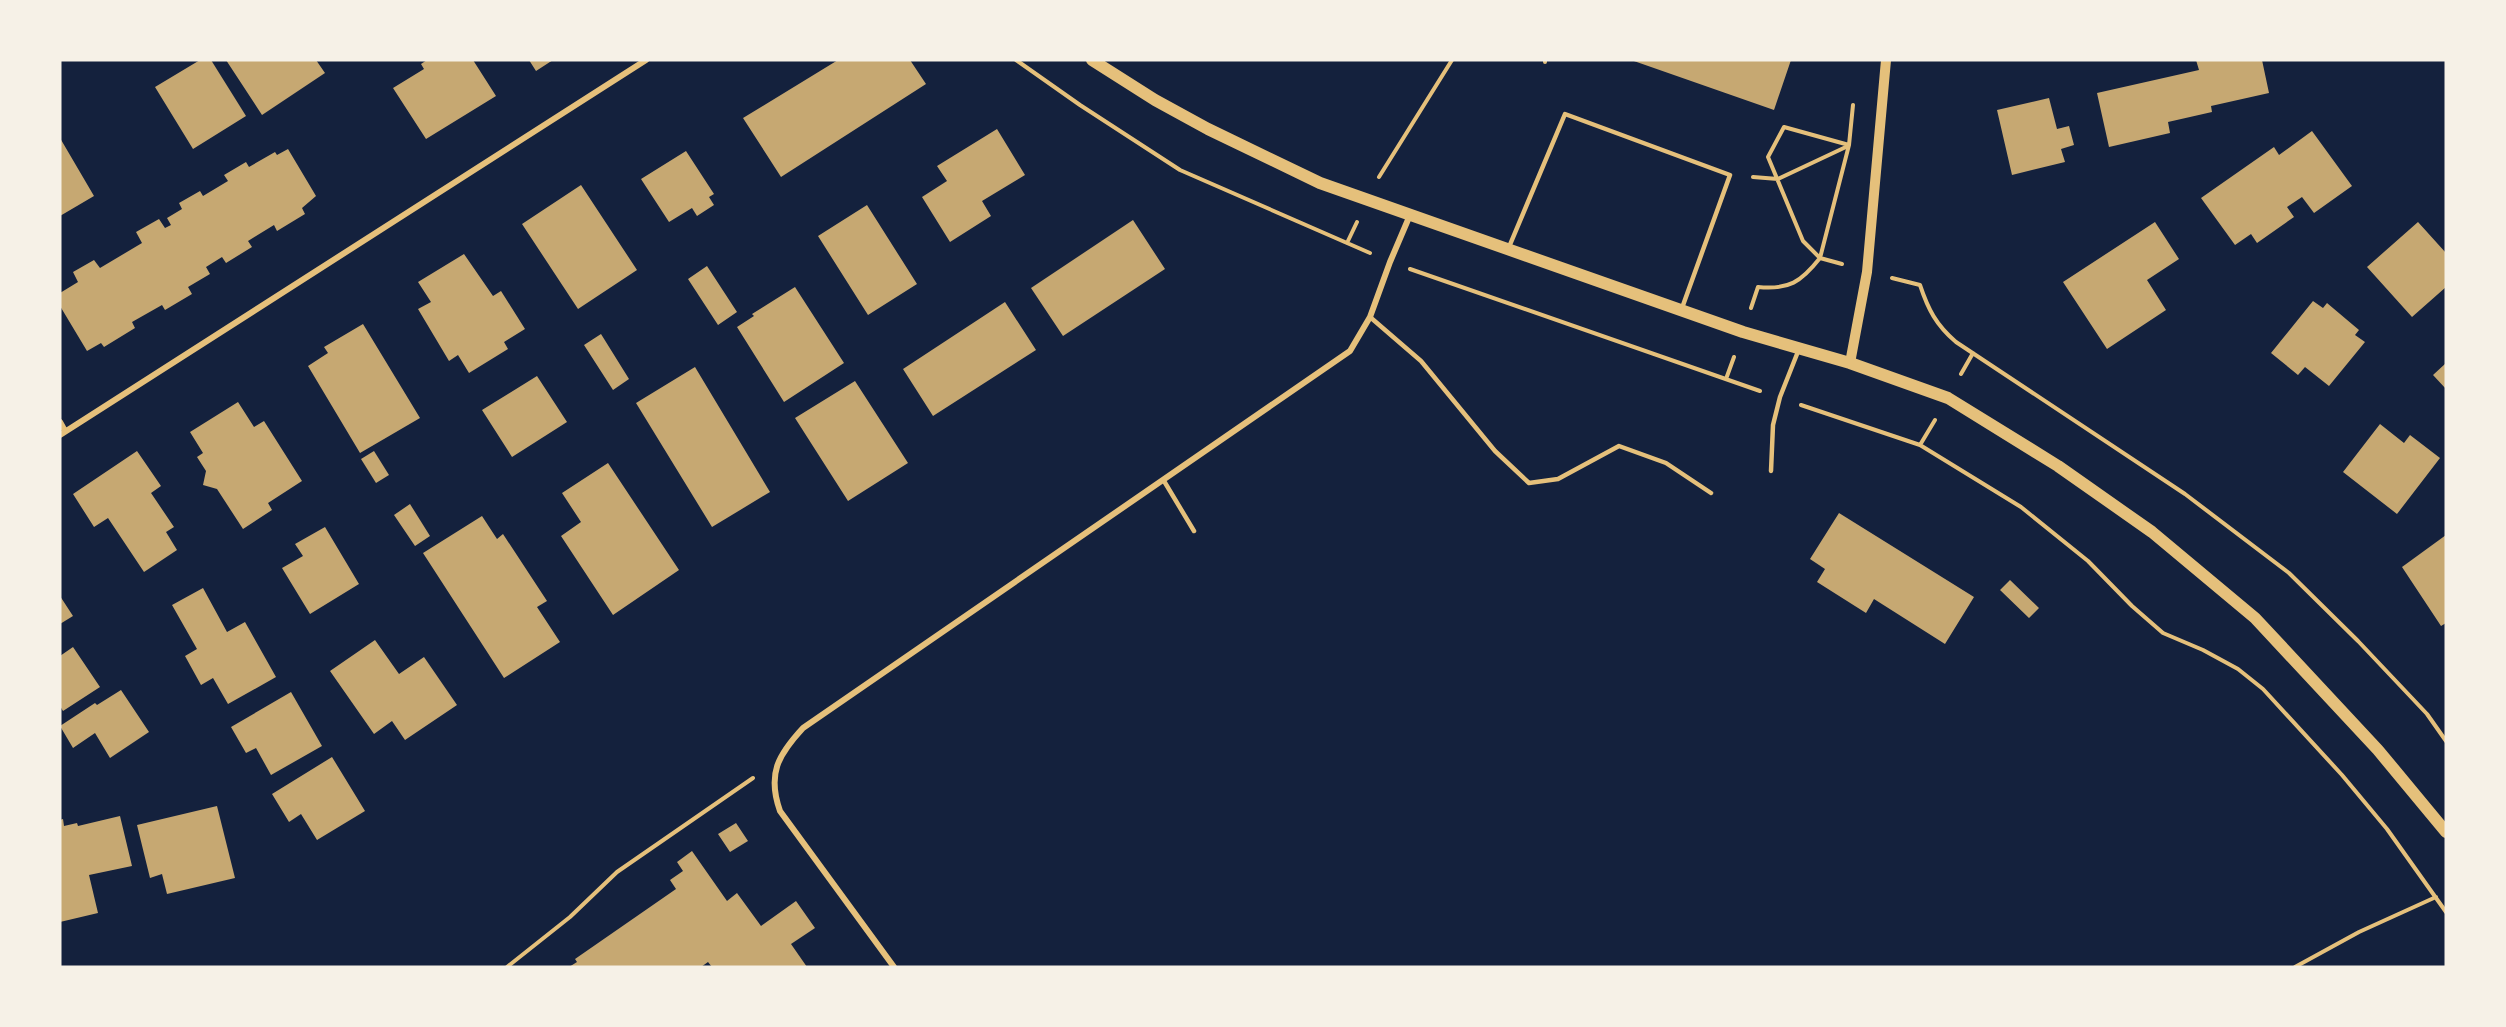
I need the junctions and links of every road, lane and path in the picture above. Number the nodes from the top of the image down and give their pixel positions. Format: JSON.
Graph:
{"nodes":[{"id":1,"x":646,"y":60,"type":"edge"},
{"id":2,"x":1016,"y":60,"type":"edge"},
{"id":3,"x":1092,"y":60,"type":"edge"},
{"id":4,"x":1452,"y":60,"type":"edge"},
{"id":5,"x":1886,"y":60,"type":"edge"},
{"id":6,"x":1854,"y":103,"type":"dead end"},
{"id":7,"x":1849,"y":145,"type":"junction"},
{"id":8,"x":1730,"y":175,"type":"junction"},
{"id":9,"x":1778,"y":180,"type":"junction"},
{"id":10,"x":1366,"y":199,"type":"junction"},
{"id":11,"x":1410,"y":215,"type":"junction"},
{"id":12,"x":1347,"y":243,"type":"junction"},
{"id":13,"x":1508,"y":249,"type":"junction"},
{"id":14,"x":1820,"y":258,"type":"junction"},
{"id":15,"x":1389,"y":262,"type":"junction"},
{"id":16,"x":1867,"y":272,"type":"junction"},
{"id":17,"x":1758,"y":287,"type":"dead end"},
{"id":18,"x":1681,"y":311,"type":"junction"},
{"id":19,"x":1370,"y":317,"type":"junction"},
{"id":20,"x":1799,"y":348,"type":"junction"},
{"id":21,"x":1850,"y":363,"type":"junction"},
{"id":22,"x":1780,"y":397,"type":"junction"},
{"id":23,"x":60,"y":422,"type":"edge"},
{"id":24,"x":63,"y":433,"type":"edge"},
{"id":25,"x":1770,"y":471,"type":"dead end"},
{"id":26,"x":1164,"y":481,"type":"junction"},
{"id":27,"x":1711,"y":493,"type":"dead end"},
{"id":28,"x":1194,"y":531,"type":"dead end"},
{"id":29,"x":2446,"y":741,"type":"edge"},
{"id":30,"x":776,"y":768,"type":"junction"},
{"id":31,"x":2446,"y":832,"type":"edge"},
{"id":32,"x":2436,"y":897,"type":"junction"},
{"id":33,"x":2446,"y":912,"type":"edge"},
{"id":34,"x":507,"y":967,"type":"edge"},
{"id":35,"x":894,"y":967,"type":"edge"},
{"id":36,"x":2295,"y":967,"type":"edge"}],
"edges":[{"from":1,"to":24,"type":"street"},
{"from":2,"to":12,"type":"path"},
{"from":3,"to":10,"type":"main road"},
{"from":4,"to":10,"type":"path"},
{"from":5,"to":16,"type":"street"},
{"from":6,"to":7,"type":"path"},
{"from":7,"to":9,"type":"path"},
{"from":7,"to":9,"type":"path"},
{"from":7,"to":14,"type":"path"},
{"from":8,"to":9,"type":"path"},
{"from":8,"to":13,"type":"lane"},
{"from":8,"to":18,"type":"lane"},
{"from":9,"to":14,"type":"path"},
{"from":10,"to":11,"type":"main road"},
{"from":10,"to":12,"type":"path"},
{"from":11,"to":13,"type":"main road"},
{"from":11,"to":15,"type":"street"},
{"from":12,"to":15,"type":"path"},
{"from":13,"to":18,"type":"main road"},
{"from":14,"to":16,"type":"path"},
{"from":14,"to":17,"type":"path"},
{"from":15,"to":19,"type":"street"},
{"from":15,"to":22,"type":"path"},
{"from":16,"to":21,"type":"street"},
{"from":16,"to":29,"type":"path"},
{"from":18,"to":20,"type":"main road"},
{"from":19,"to":26,"type":"street"},
{"from":19,"to":27,"type":"lane"},
{"from":20,"to":21,"type":"main road"},
{"from":20,"to":22,"type":"lane"},
{"from":21,"to":31,"type":"main road"},
{"from":22,"to":25,"type":"lane"},
{"from":22,"to":32,"type":"path"},
{"from":23,"to":24,"type":"street"},
{"from":26,"to":28,"type":"lane"},
{"from":26,"to":30,"type":"street"},
{"from":30,"to":34,"type":"path"},
{"from":30,"to":35,"type":"street"},
{"from":32,"to":33,"type":"path"},
{"from":32,"to":36,"type":"path"}]}
